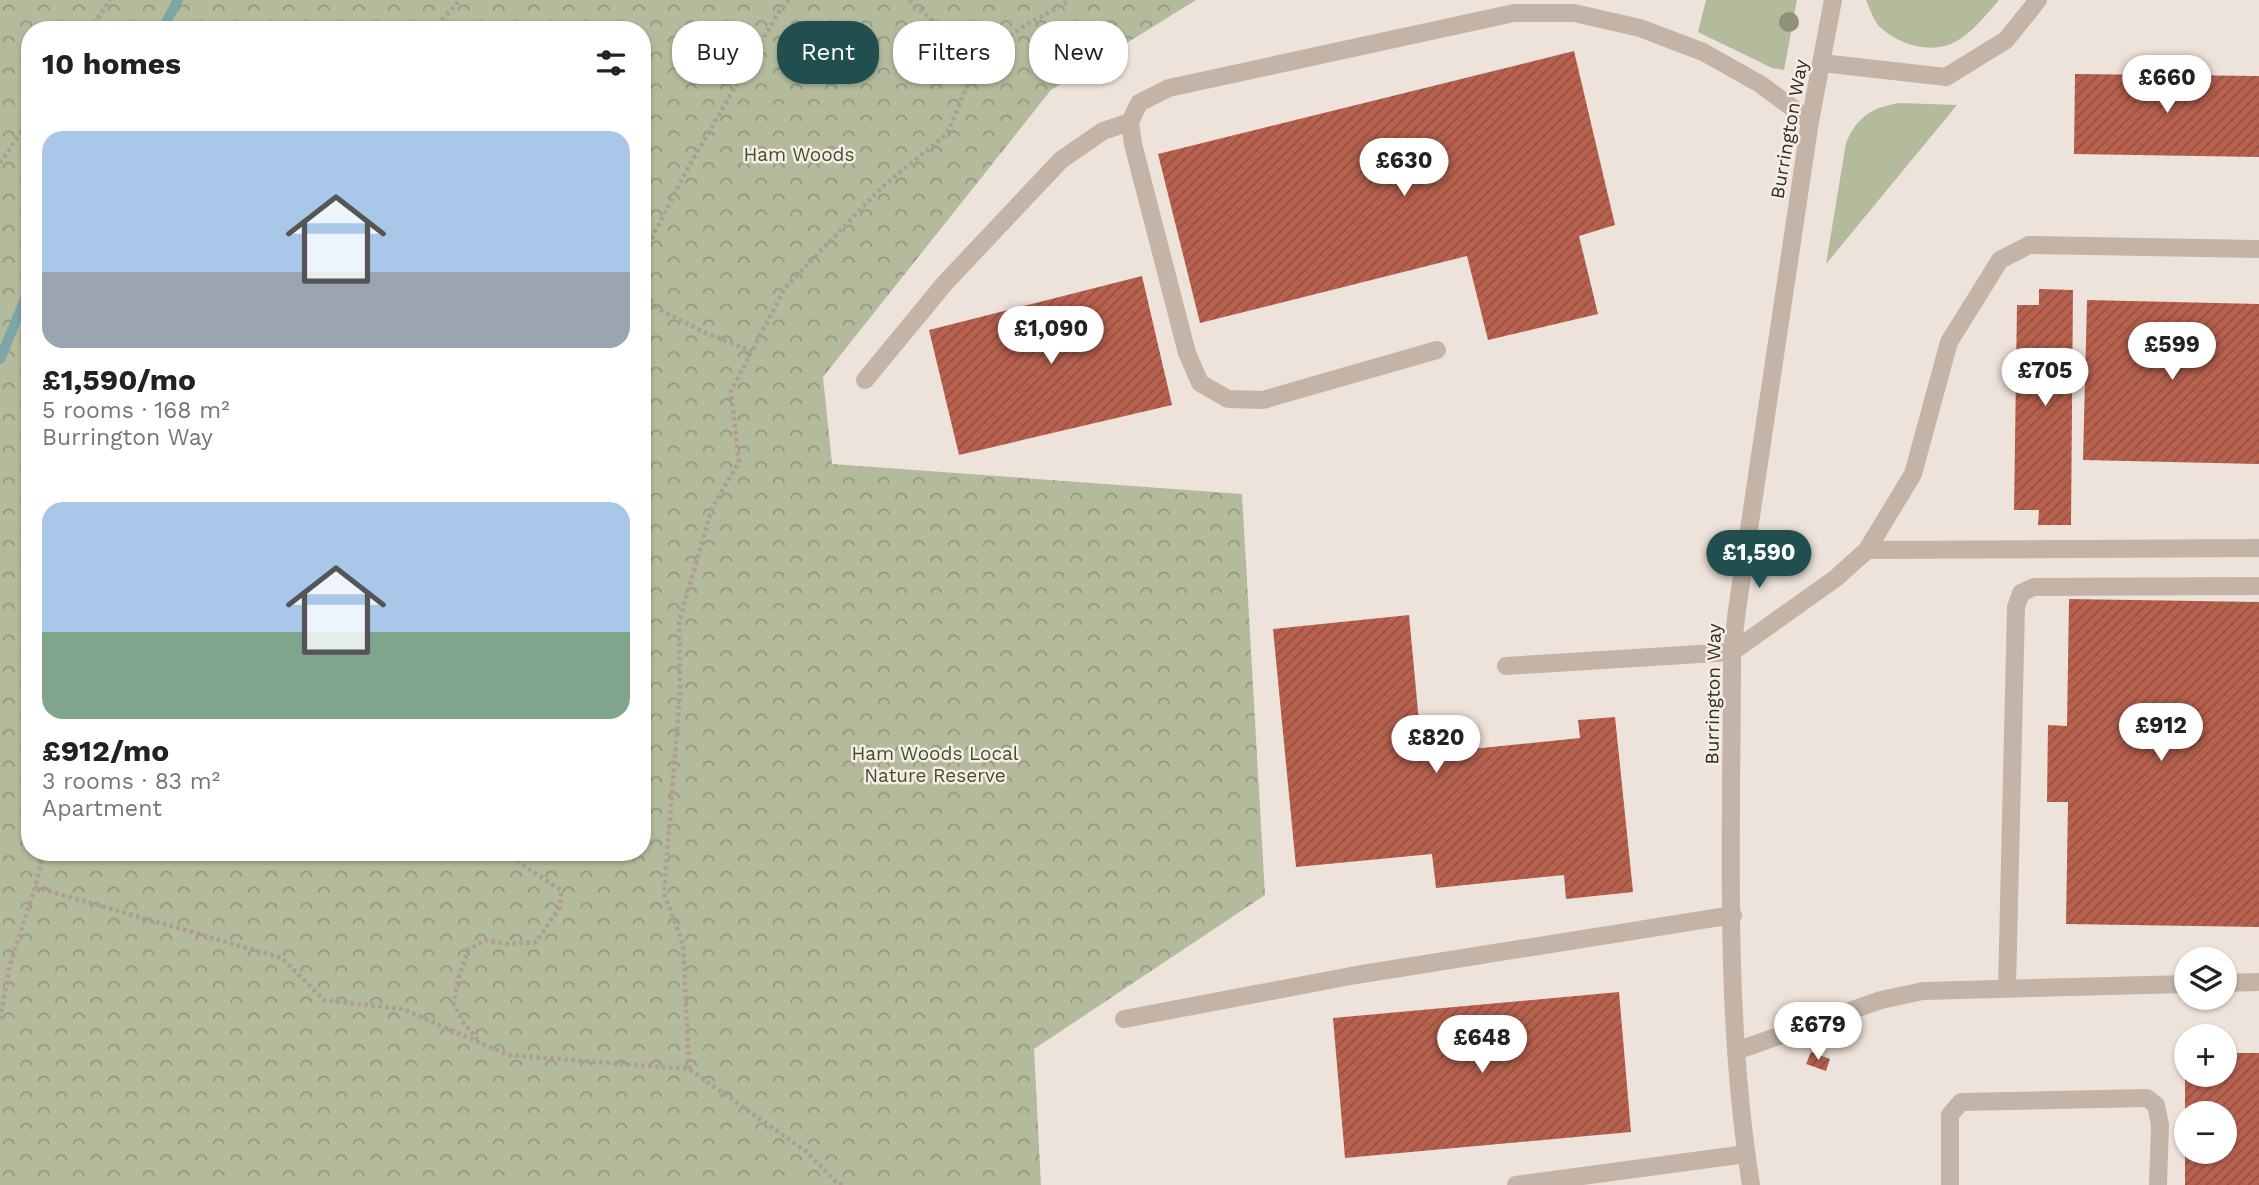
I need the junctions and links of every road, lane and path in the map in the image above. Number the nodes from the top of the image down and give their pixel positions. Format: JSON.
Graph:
{"nodes":[{"id":1,"x":110,"y":0,"type":"edge"},
{"id":2,"x":460,"y":0,"type":"edge"},
{"id":3,"x":789,"y":0,"type":"edge"},
{"id":4,"x":909,"y":0,"type":"edge"},
{"id":5,"x":1070,"y":0,"type":"edge"},
{"id":6,"x":1833,"y":0,"type":"edge"},
{"id":7,"x":2038,"y":0,"type":"edge"},
{"id":8,"x":96,"y":21,"type":"edge"},
{"id":9,"x":440,"y":21,"type":"edge"},
{"id":10,"x":933,"y":21,"type":"edge"},
{"id":11,"x":1015,"y":33,"type":"edge"},
{"id":12,"x":1822,"y":63,"type":"junction"},
{"id":13,"x":967,"y":84,"type":"edge"},
{"id":14,"x":1810,"y":121,"type":"junction"},
{"id":15,"x":1130,"y":122,"type":"junction"},
{"id":16,"x":21,"y":132,"type":"edge"},
{"id":17,"x":0,"y":163,"type":"edge"},
{"id":18,"x":651,"y":240,"type":"edge"},
{"id":19,"x":2259,"y":249,"type":"edge"},
{"id":20,"x":651,"y":301,"type":"edge"},
{"id":21,"x":1437,"y":350,"type":"dead end"},
{"id":22,"x":752,"y":351,"type":"junction"},
{"id":23,"x":865,"y":380,"type":"dead end"},
{"id":24,"x":2259,"y":548,"type":"edge"},
{"id":25,"x":1867,"y":550,"type":"junction"},
{"id":26,"x":2259,"y":586,"type":"edge"},
{"id":27,"x":1732,"y":652,"type":"junction"},
{"id":28,"x":1506,"y":666,"type":"dead end"},
{"id":29,"x":42,"y":861,"type":"edge"},
{"id":30,"x":518,"y":861,"type":"edge"},
{"id":31,"x":35,"y":887,"type":"junction"},
{"id":32,"x":1732,"y":915,"type":"junction"},
{"id":33,"x":2259,"y":982,"type":"edge"},
{"id":34,"x":2237,"y":983,"type":"edge"},
{"id":35,"x":2174,"y":984,"type":"edge"},
{"id":36,"x":2007,"y":988,"type":"junction"},
{"id":37,"x":0,"y":1019,"type":"edge"},
{"id":38,"x":1124,"y":1019,"type":"dead end"},
{"id":39,"x":481,"y":1043,"type":"junction"},
{"id":40,"x":1736,"y":1051,"type":"junction"},
{"id":41,"x":689,"y":1069,"type":"junction"},
{"id":42,"x":1746,"y":1154,"type":"junction"},
{"id":43,"x":843,"y":1185,"type":"edge"},
{"id":44,"x":1516,"y":1185,"type":"edge"},
{"id":45,"x":1751,"y":1185,"type":"edge"},
{"id":46,"x":1950,"y":1185,"type":"edge"},
{"id":47,"x":2158,"y":1185,"type":"edge"}],
"edges":[{"from":1,"to":8,"type":"path"},
{"from":2,"to":9,"type":"path"},
{"from":3,"to":18,"type":"path"},
{"from":4,"to":10,"type":"path"},
{"from":5,"to":11,"type":"path"},
{"from":6,"to":12,"type":"street","name":"Burrington Way"},
{"from":7,"to":12,"type":"street"},
{"from":12,"to":14,"type":"street","name":"Burrington Way"},
{"from":13,"to":22,"type":"path"},
{"from":14,"to":15,"type":"street"},
{"from":14,"to":27,"type":"street","name":"Burrington Way"},
{"from":15,"to":21,"type":"street"},
{"from":15,"to":23,"type":"street"},
{"from":16,"to":17,"type":"path"},
{"from":19,"to":25,"type":"street"},
{"from":20,"to":22,"type":"path"},
{"from":22,"to":41,"type":"path"},
{"from":24,"to":25,"type":"street"},
{"from":25,"to":27,"type":"street"},
{"from":26,"to":36,"type":"street"},
{"from":27,"to":28,"type":"street"},
{"from":27,"to":32,"type":"street","name":"Burrington Way"},
{"from":29,"to":31,"type":"path"},
{"from":30,"to":39,"type":"path"},
{"from":31,"to":37,"type":"path"},
{"from":31,"to":39,"type":"path"},
{"from":32,"to":38,"type":"street"},
{"from":32,"to":40,"type":"street","name":"Burrington Way"},
{"from":33,"to":34,"type":"street"},
{"from":35,"to":36,"type":"street"},
{"from":36,"to":40,"type":"street"},
{"from":39,"to":41,"type":"path"},
{"from":40,"to":42,"type":"street","name":"Burrington Way"},
{"from":41,"to":43,"type":"path"},
{"from":42,"to":44,"type":"street"},
{"from":42,"to":45,"type":"street","name":"Burrington Way"},
{"from":46,"to":47,"type":"street"}]}
